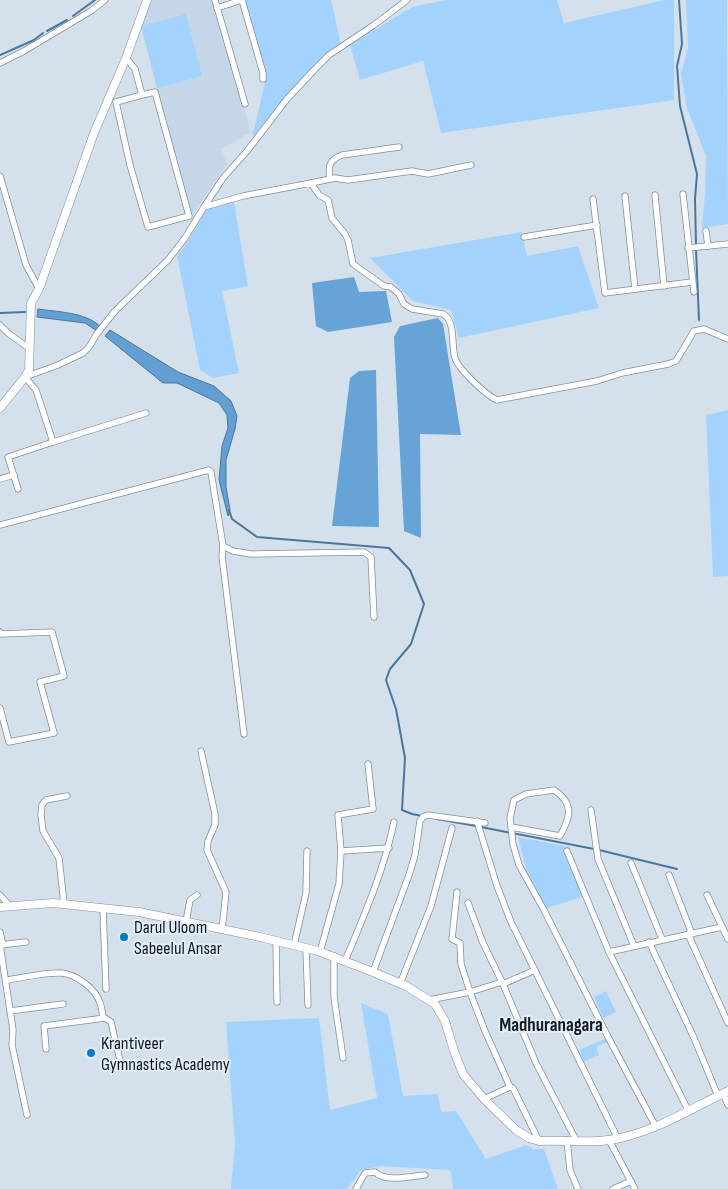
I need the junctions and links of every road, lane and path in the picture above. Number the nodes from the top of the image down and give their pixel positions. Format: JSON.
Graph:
{"nodes":[{"id":1,"x":105,"y":0,"type":"edge"},
{"id":2,"x":146,"y":0,"type":"edge"},
{"id":3,"x":215,"y":0,"type":"edge"},
{"id":4,"x":407,"y":0,"type":"edge"},
{"id":5,"x":217,"y":8,"type":"junction"},
{"id":6,"x":126,"y":58,"type":"junction"},
{"id":7,"x":0,"y":63,"type":"edge"},
{"id":8,"x":263,"y":79,"type":"dead end"},
{"id":9,"x":142,"y":95,"type":"junction"},
{"id":10,"x":245,"y":104,"type":"dead end"},
{"id":11,"x":399,"y":147,"type":"dead end"},
{"id":12,"x":471,"y":165,"type":"dead end"},
{"id":13,"x":0,"y":176,"type":"edge"},
{"id":14,"x":330,"y":179,"type":"junction"},
{"id":15,"x":312,"y":183,"type":"junction"},
{"id":16,"x":683,"y":194,"type":"dead end"},
{"id":17,"x":655,"y":195,"type":"dead end"},
{"id":18,"x":625,"y":196,"type":"dead end"},
{"id":19,"x":593,"y":199,"type":"dead end"},
{"id":20,"x":204,"y":207,"type":"junction"},
{"id":21,"x":597,"y":225,"type":"junction"},
{"id":22,"x":706,"y":231,"type":"dead end"},
{"id":23,"x":524,"y":237,"type":"dead end"},
{"id":24,"x":728,"y":244,"type":"edge"},
{"id":25,"x":708,"y":246,"type":"junction"},
{"id":26,"x":688,"y":248,"type":"junction"},
{"id":27,"x":692,"y":282,"type":"junction"},
{"id":28,"x":664,"y":286,"type":"junction"},
{"id":29,"x":38,"y":289,"type":"junction"},
{"id":30,"x":635,"y":289,"type":"junction"},
{"id":31,"x":694,"y":292,"type":"dead end"},
{"id":32,"x":0,"y":324,"type":"edge"},
{"id":33,"x":728,"y":339,"type":"edge"},
{"id":34,"x":30,"y":349,"type":"junction"},
{"id":35,"x":25,"y":377,"type":"junction"},
{"id":36,"x":0,"y":408,"type":"edge"},
{"id":37,"x":146,"y":413,"type":"dead end"},
{"id":38,"x":53,"y":442,"type":"junction"},
{"id":39,"x":14,"y":475,"type":"junction"},
{"id":40,"x":0,"y":479,"type":"edge"},
{"id":41,"x":18,"y":489,"type":"dead end"},
{"id":42,"x":0,"y":526,"type":"edge"},
{"id":43,"x":223,"y":546,"type":"junction"},
{"id":44,"x":374,"y":617,"type":"dead end"},
{"id":45,"x":0,"y":632,"type":"edge"},
{"id":46,"x":0,"y":708,"type":"edge"},
{"id":47,"x":244,"y":734,"type":"dead end"},
{"id":48,"x":201,"y":751,"type":"dead end"},
{"id":49,"x":368,"y":764,"type":"dead end"},
{"id":50,"x":67,"y":796,"type":"dead end"},
{"id":51,"x":591,"y":810,"type":"dead end"},
{"id":52,"x":394,"y":822,"type":"dead end"},
{"id":53,"x":476,"y":822,"type":"junction"},
{"id":54,"x":485,"y":823,"type":"dead end"},
{"id":55,"x":452,"y":828,"type":"dead end"},
{"id":56,"x":512,"y":828,"type":"junction"},
{"id":57,"x":389,"y":848,"type":"junction"},
{"id":58,"x":307,"y":850,"type":"dead end"},
{"id":59,"x":341,"y":851,"type":"junction"},
{"id":60,"x":567,"y":851,"type":"dead end"},
{"id":61,"x":631,"y":863,"type":"dead end"},
{"id":62,"x":669,"y":875,"type":"dead end"},
{"id":63,"x":457,"y":892,"type":"dead end"},
{"id":64,"x":0,"y":895,"type":"edge"},
{"id":65,"x":197,"y":895,"type":"dead end"},
{"id":66,"x":707,"y":895,"type":"dead end"},
{"id":67,"x":468,"y":903,"type":"dead end"},
{"id":68,"x":64,"y":904,"type":"junction"},
{"id":69,"x":4,"y":906,"type":"edge"},
{"id":70,"x":104,"y":909,"type":"junction"},
{"id":71,"x":186,"y":922,"type":"junction"},
{"id":72,"x":722,"y":927,"type":"junction"},
{"id":73,"x":222,"y":930,"type":"junction"},
{"id":74,"x":0,"y":932,"type":"edge"},
{"id":75,"x":690,"y":934,"type":"junction"},
{"id":76,"x":662,"y":939,"type":"junction"},
{"id":77,"x":728,"y":939,"type":"edge"},
{"id":78,"x":276,"y":941,"type":"junction"},
{"id":79,"x":26,"y":942,"type":"dead end"},
{"id":80,"x":649,"y":942,"type":"junction"},
{"id":81,"x":3,"y":945,"type":"junction"},
{"id":82,"x":294,"y":945,"type":"junction"},
{"id":83,"x":634,"y":946,"type":"junction"},
{"id":84,"x":306,"y":949,"type":"junction"},
{"id":85,"x":320,"y":952,"type":"junction"},
{"id":86,"x":609,"y":952,"type":"junction"},
{"id":87,"x":334,"y":956,"type":"junction"},
{"id":88,"x":345,"y":961,"type":"junction"},
{"id":89,"x":534,"y":970,"type":"junction"},
{"id":90,"x":373,"y":972,"type":"junction"},
{"id":91,"x":6,"y":980,"type":"junction"},
{"id":92,"x":502,"y":983,"type":"junction"},
{"id":93,"x":400,"y":984,"type":"junction"},
{"id":94,"x":106,"y":989,"type":"dead end"},
{"id":95,"x":470,"y":992,"type":"junction"},
{"id":96,"x":429,"y":1000,"type":"junction"},
{"id":97,"x":276,"y":1002,"type":"dead end"},
{"id":98,"x":63,"y":1004,"type":"dead end"},
{"id":99,"x":308,"y":1005,"type":"dead end"},
{"id":100,"x":10,"y":1011,"type":"junction"},
{"id":101,"x":103,"y":1018,"type":"junction"},
{"id":102,"x":728,"y":1022,"type":"edge"},
{"id":103,"x":46,"y":1049,"type":"dead end"},
{"id":104,"x":343,"y":1058,"type":"dead end"},
{"id":105,"x":121,"y":1065,"type":"dead end"},
{"id":106,"x":510,"y":1087,"type":"junction"},
{"id":107,"x":723,"y":1094,"type":"edge"},
{"id":108,"x":484,"y":1099,"type":"junction"},
{"id":109,"x":728,"y":1105,"type":"edge"},
{"id":110,"x":688,"y":1110,"type":"junction"},
{"id":111,"x":27,"y":1115,"type":"dead end"},
{"id":112,"x":656,"y":1127,"type":"junction"},
{"id":113,"x":618,"y":1138,"type":"junction"},
{"id":114,"x":567,"y":1140,"type":"junction"},
{"id":115,"x":576,"y":1140,"type":"junction"},
{"id":116,"x":609,"y":1140,"type":"junction"},
{"id":117,"x":539,"y":1141,"type":"junction"},
{"id":118,"x":425,"y":1175,"type":"dead end"},
{"id":119,"x":631,"y":1180,"type":"junction"},
{"id":120,"x":356,"y":1189,"type":"edge"},
{"id":121,"x":578,"y":1189,"type":"edge"},
{"id":122,"x":613,"y":1189,"type":"edge"},
{"id":123,"x":635,"y":1189,"type":"edge"}],
"edges":[{"from":1,"to":7,"type":"street"},
{"from":2,"to":6,"type":"street"},
{"from":3,"to":5,"type":"street"},
{"from":4,"to":20,"type":"street"},
{"from":5,"to":8,"type":"street"},
{"from":5,"to":10,"type":"street"},
{"from":6,"to":9,"type":"street"},
{"from":6,"to":29,"type":"street"},
{"from":9,"to":9,"type":"street"},
{"from":11,"to":14,"type":"street"},
{"from":12,"to":14,"type":"street"},
{"from":13,"to":29,"type":"street"},
{"from":14,"to":15,"type":"street"},
{"from":15,"to":20,"type":"street"},
{"from":15,"to":33,"type":"street"},
{"from":16,"to":26,"type":"street"},
{"from":17,"to":28,"type":"street"},
{"from":18,"to":30,"type":"street"},
{"from":19,"to":21,"type":"street"},
{"from":20,"to":35,"type":"street"},
{"from":21,"to":23,"type":"street"},
{"from":21,"to":30,"type":"street"},
{"from":22,"to":25,"type":"street"},
{"from":24,"to":25,"type":"street"},
{"from":25,"to":26,"type":"street"},
{"from":26,"to":27,"type":"street"},
{"from":27,"to":28,"type":"street"},
{"from":27,"to":31,"type":"street"},
{"from":28,"to":30,"type":"street"},
{"from":29,"to":34,"type":"street"},
{"from":32,"to":34,"type":"street"},
{"from":34,"to":35,"type":"street"},
{"from":35,"to":36,"type":"street"},
{"from":35,"to":38,"type":"street"},
{"from":37,"to":38,"type":"street"},
{"from":38,"to":39,"type":"street"},
{"from":39,"to":40,"type":"street"},
{"from":39,"to":41,"type":"street"},
{"from":42,"to":43,"type":"street"},
{"from":43,"to":44,"type":"street"},
{"from":43,"to":47,"type":"street"},
{"from":45,"to":46,"type":"street"},
{"from":48,"to":73,"type":"street"},
{"from":49,"to":59,"type":"street"},
{"from":50,"to":68,"type":"street"},
{"from":51,"to":83,"type":"street"},
{"from":52,"to":57,"type":"street"},
{"from":53,"to":54,"type":"street"},
{"from":53,"to":89,"type":"street"},
{"from":53,"to":90,"type":"street"},
{"from":55,"to":93,"type":"street"},
{"from":56,"to":56,"type":"street"},
{"from":56,"to":112,"type":"street"},
{"from":57,"to":59,"type":"street"},
{"from":57,"to":88,"type":"street"},
{"from":58,"to":82,"type":"street"},
{"from":59,"to":85,"type":"street"},
{"from":60,"to":86,"type":"street"},
{"from":61,"to":76,"type":"street"},
{"from":62,"to":75,"type":"street"},
{"from":63,"to":95,"type":"street"},
{"from":64,"to":69,"type":"street"},
{"from":65,"to":71,"type":"street"},
{"from":66,"to":72,"type":"street"},
{"from":67,"to":92,"type":"street"},
{"from":68,"to":69,"type":"street"},
{"from":68,"to":70,"type":"street"},
{"from":70,"to":71,"type":"street"},
{"from":70,"to":94,"type":"street"},
{"from":71,"to":73,"type":"street"},
{"from":72,"to":75,"type":"street"},
{"from":72,"to":77,"type":"street"},
{"from":73,"to":78,"type":"street"},
{"from":74,"to":81,"type":"street"},
{"from":75,"to":76,"type":"street"},
{"from":75,"to":102,"type":"street"},
{"from":76,"to":80,"type":"street"},
{"from":78,"to":82,"type":"street"},
{"from":78,"to":97,"type":"street"},
{"from":79,"to":81,"type":"street"},
{"from":80,"to":83,"type":"street"},
{"from":80,"to":107,"type":"street"},
{"from":81,"to":91,"type":"street"},
{"from":82,"to":84,"type":"street"},
{"from":83,"to":86,"type":"street"},
{"from":84,"to":85,"type":"street"},
{"from":84,"to":99,"type":"street"},
{"from":85,"to":87,"type":"street"},
{"from":86,"to":110,"type":"street"},
{"from":87,"to":88,"type":"street"},
{"from":87,"to":104,"type":"street"},
{"from":88,"to":90,"type":"street"},
{"from":89,"to":92,"type":"street"},
{"from":89,"to":113,"type":"street"},
{"from":90,"to":93,"type":"street"},
{"from":91,"to":100,"type":"street"},
{"from":91,"to":101,"type":"street"},
{"from":92,"to":95,"type":"street"},
{"from":92,"to":115,"type":"street"},
{"from":93,"to":96,"type":"street"},
{"from":95,"to":96,"type":"street"},
{"from":95,"to":106,"type":"street"},
{"from":96,"to":108,"type":"street"},
{"from":98,"to":100,"type":"street"},
{"from":100,"to":111,"type":"street"},
{"from":101,"to":103,"type":"street"},
{"from":101,"to":105,"type":"street"},
{"from":106,"to":108,"type":"street"},
{"from":106,"to":117,"type":"street"},
{"from":107,"to":109,"type":"street"},
{"from":107,"to":110,"type":"street"},
{"from":108,"to":117,"type":"street"},
{"from":110,"to":112,"type":"street"},
{"from":112,"to":113,"type":"street"},
{"from":113,"to":116,"type":"street"},
{"from":114,"to":115,"type":"street"},
{"from":114,"to":117,"type":"street"},
{"from":114,"to":121,"type":"street"},
{"from":115,"to":116,"type":"street"},
{"from":116,"to":119,"type":"street"},
{"from":118,"to":120,"type":"street"},
{"from":119,"to":122,"type":"street"},
{"from":119,"to":123,"type":"street"}]}
